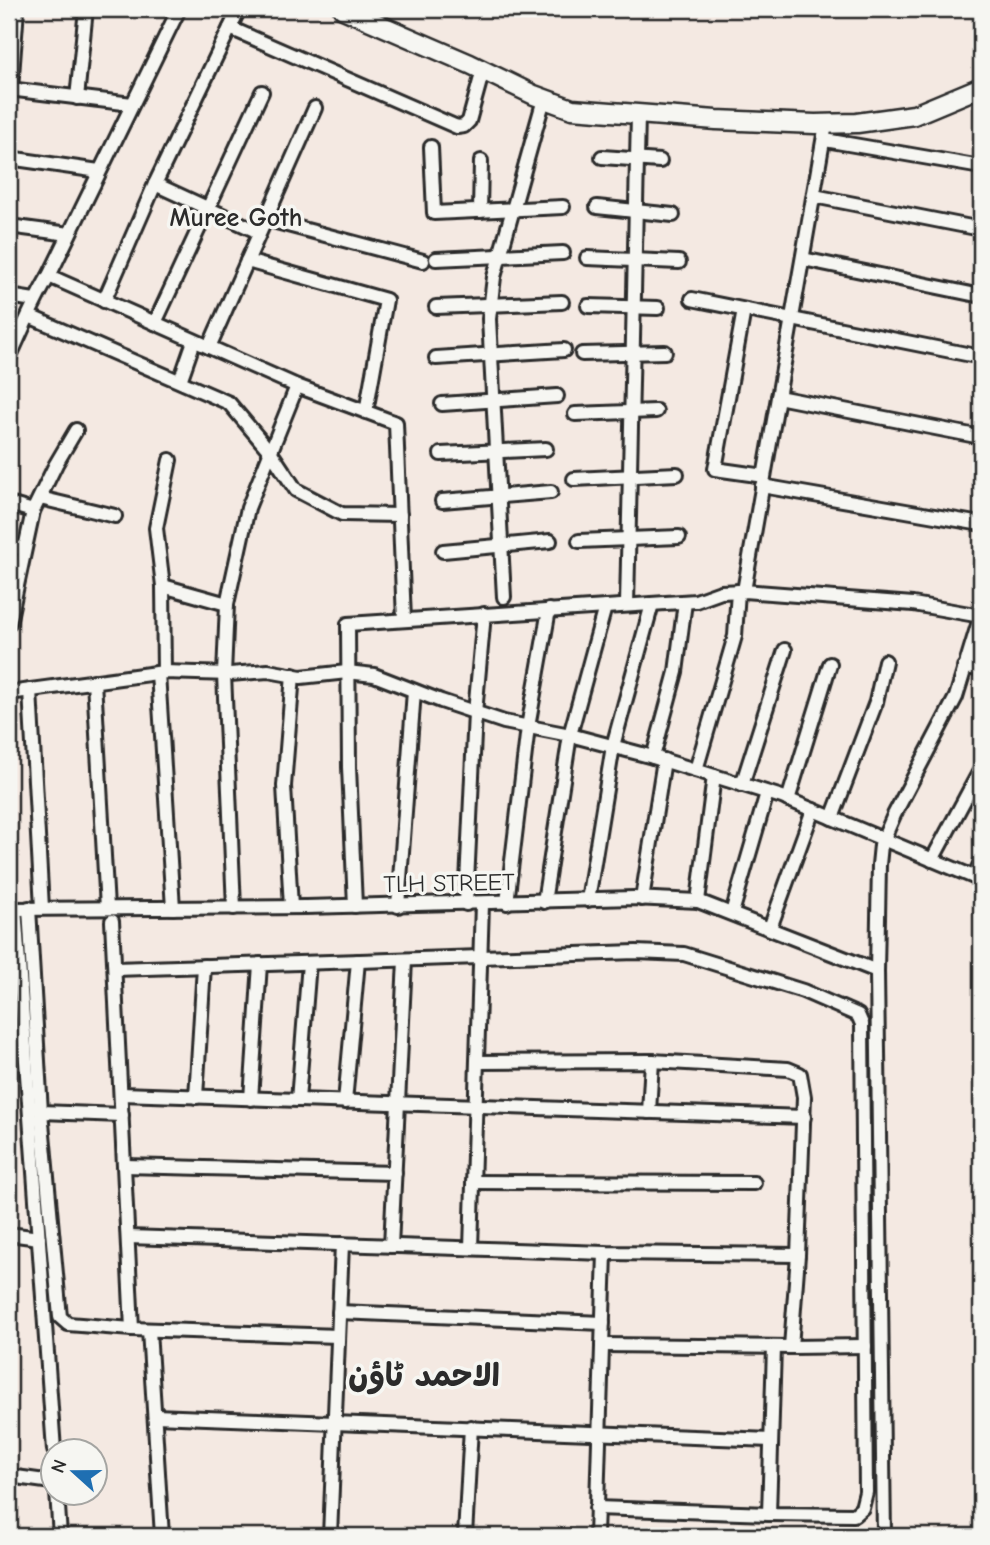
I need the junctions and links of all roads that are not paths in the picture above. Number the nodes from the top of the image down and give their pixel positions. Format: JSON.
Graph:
{"nodes":[{"id":1,"x":17,"y":9,"type":"edge"},
{"id":2,"x":86,"y":9,"type":"edge"},
{"id":3,"x":180,"y":9,"type":"edge"},
{"id":4,"x":239,"y":9,"type":"edge"},
{"id":5,"x":343,"y":9,"type":"edge"},
{"id":6,"x":230,"y":28,"type":"junction"},
{"id":7,"x":484,"y":70,"type":"junction"},
{"id":8,"x":981,"y":87,"type":"edge"},
{"id":9,"x":10,"y":89,"type":"edge"},
{"id":10,"x":262,"y":92,"type":"dead end"},
{"id":11,"x":77,"y":99,"type":"junction"},
{"id":12,"x":544,"y":99,"type":"junction"},
{"id":13,"x":132,"y":104,"type":"junction"},
{"id":14,"x":315,"y":108,"type":"dead end"},
{"id":15,"x":638,"y":115,"type":"junction"},
{"id":16,"x":825,"y":132,"type":"junction"},
{"id":17,"x":431,"y":147,"type":"dead end"},
{"id":18,"x":602,"y":157,"type":"dead end"},
{"id":19,"x":9,"y":158,"type":"edge"},
{"id":20,"x":637,"y":159,"type":"junction"},
{"id":21,"x":481,"y":161,"type":"dead end"},
{"id":22,"x":660,"y":161,"type":"dead end"},
{"id":23,"x":981,"y":167,"type":"edge"},
{"id":24,"x":99,"y":171,"type":"junction"},
{"id":25,"x":155,"y":184,"type":"junction"},
{"id":26,"x":814,"y":196,"type":"junction"},
{"id":27,"x":563,"y":207,"type":"dead end"},
{"id":28,"x":597,"y":207,"type":"dead end"},
{"id":29,"x":513,"y":209,"type":"junction"},
{"id":30,"x":208,"y":210,"type":"junction"},
{"id":31,"x":480,"y":211,"type":"junction"},
{"id":32,"x":636,"y":211,"type":"junction"},
{"id":33,"x":673,"y":215,"type":"dead end"},
{"id":34,"x":265,"y":219,"type":"junction"},
{"id":35,"x":9,"y":226,"type":"edge"},
{"id":36,"x":981,"y":229,"type":"edge"},
{"id":37,"x":260,"y":232,"type":"junction"},
{"id":38,"x":69,"y":234,"type":"junction"},
{"id":39,"x":563,"y":253,"type":"dead end"},
{"id":40,"x":500,"y":256,"type":"junction"},
{"id":41,"x":587,"y":258,"type":"dead end"},
{"id":42,"x":803,"y":259,"type":"junction"},
{"id":43,"x":635,"y":260,"type":"junction"},
{"id":44,"x":247,"y":261,"type":"junction"},
{"id":45,"x":679,"y":261,"type":"dead end"},
{"id":46,"x":49,"y":276,"type":"junction"},
{"id":47,"x":9,"y":296,"type":"edge"},
{"id":48,"x":981,"y":296,"type":"edge"},
{"id":49,"x":692,"y":299,"type":"dead end"},
{"id":50,"x":34,"y":300,"type":"junction"},
{"id":51,"x":104,"y":301,"type":"junction"},
{"id":52,"x":562,"y":302,"type":"dead end"},
{"id":53,"x":490,"y":304,"type":"junction"},
{"id":54,"x":589,"y":306,"type":"dead end"},
{"id":55,"x":436,"y":307,"type":"dead end"},
{"id":56,"x":634,"y":307,"type":"junction"},
{"id":57,"x":658,"y":308,"type":"dead end"},
{"id":58,"x":744,"y":310,"type":"junction"},
{"id":59,"x":29,"y":316,"type":"junction"},
{"id":60,"x":792,"y":321,"type":"junction"},
{"id":61,"x":155,"y":323,"type":"junction"},
{"id":62,"x":194,"y":341,"type":"junction"},
{"id":63,"x":209,"y":347,"type":"junction"},
{"id":64,"x":564,"y":351,"type":"dead end"},
{"id":65,"x":665,"y":352,"type":"dead end"},
{"id":66,"x":632,"y":353,"type":"junction"},
{"id":67,"x":491,"y":355,"type":"junction"},
{"id":68,"x":582,"y":355,"type":"dead end"},
{"id":69,"x":981,"y":357,"type":"edge"},
{"id":70,"x":9,"y":358,"type":"edge"},
{"id":71,"x":436,"y":358,"type":"dead end"},
{"id":72,"x":180,"y":381,"type":"junction"},
{"id":73,"x":297,"y":386,"type":"junction"},
{"id":74,"x":557,"y":396,"type":"dead end"},
{"id":75,"x":778,"y":397,"type":"junction"},
{"id":76,"x":494,"y":401,"type":"junction"},
{"id":77,"x":442,"y":404,"type":"dead end"},
{"id":78,"x":656,"y":411,"type":"dead end"},
{"id":79,"x":366,"y":412,"type":"junction"},
{"id":80,"x":631,"y":412,"type":"junction"},
{"id":81,"x":575,"y":414,"type":"dead end"},
{"id":82,"x":76,"y":430,"type":"dead end"},
{"id":83,"x":981,"y":437,"type":"edge"},
{"id":84,"x":546,"y":449,"type":"dead end"},
{"id":85,"x":496,"y":451,"type":"junction"},
{"id":86,"x":272,"y":454,"type":"junction"},
{"id":87,"x":441,"y":454,"type":"dead end"},
{"id":88,"x":170,"y":460,"type":"dead end"},
{"id":89,"x":677,"y":474,"type":"dead end"},
{"id":90,"x":630,"y":476,"type":"junction"},
{"id":91,"x":574,"y":479,"type":"dead end"},
{"id":92,"x":763,"y":481,"type":"junction"},
{"id":93,"x":551,"y":492,"type":"dead end"},
{"id":94,"x":499,"y":496,"type":"junction"},
{"id":95,"x":40,"y":498,"type":"junction"},
{"id":96,"x":442,"y":501,"type":"dead end"},
{"id":97,"x":9,"y":504,"type":"edge"},
{"id":98,"x":33,"y":511,"type":"junction"},
{"id":99,"x":400,"y":515,"type":"junction"},
{"id":100,"x":115,"y":516,"type":"dead end"},
{"id":101,"x":981,"y":524,"type":"edge"},
{"id":102,"x":679,"y":537,"type":"dead end"},
{"id":103,"x":628,"y":539,"type":"junction"},
{"id":104,"x":550,"y":541,"type":"dead end"},
{"id":105,"x":579,"y":541,"type":"dead end"},
{"id":106,"x":501,"y":546,"type":"junction"},
{"id":107,"x":9,"y":547,"type":"edge"},
{"id":108,"x":23,"y":548,"type":"junction"},
{"id":109,"x":443,"y":551,"type":"dead end"},
{"id":110,"x":163,"y":586,"type":"junction"},
{"id":111,"x":741,"y":591,"type":"junction"},
{"id":112,"x":504,"y":597,"type":"dead end"},
{"id":113,"x":685,"y":602,"type":"junction"},
{"id":114,"x":227,"y":604,"type":"junction"},
{"id":115,"x":652,"y":604,"type":"junction"},
{"id":116,"x":627,"y":605,"type":"junction"},
{"id":117,"x":605,"y":607,"type":"junction"},
{"id":118,"x":548,"y":610,"type":"junction"},
{"id":119,"x":484,"y":614,"type":"junction"},
{"id":120,"x":981,"y":616,"type":"edge"},
{"id":121,"x":404,"y":620,"type":"junction"},
{"id":122,"x":9,"y":623,"type":"edge"},
{"id":123,"x":785,"y":650,"type":"dead end"},
{"id":124,"x":886,"y":660,"type":"dead end"},
{"id":125,"x":830,"y":664,"type":"dead end"},
{"id":126,"x":964,"y":667,"type":"junction"},
{"id":127,"x":981,"y":669,"type":"edge"},
{"id":128,"x":161,"y":672,"type":"junction"},
{"id":129,"x":348,"y":672,"type":"junction"},
{"id":130,"x":224,"y":674,"type":"junction"},
{"id":131,"x":293,"y":675,"type":"junction"},
{"id":132,"x":94,"y":681,"type":"junction"},
{"id":133,"x":30,"y":690,"type":"junction"},
{"id":134,"x":414,"y":691,"type":"junction"},
{"id":135,"x":9,"y":693,"type":"edge"},
{"id":136,"x":475,"y":713,"type":"junction"},
{"id":137,"x":528,"y":727,"type":"junction"},
{"id":138,"x":570,"y":735,"type":"junction"},
{"id":139,"x":613,"y":746,"type":"junction"},
{"id":140,"x":658,"y":759,"type":"junction"},
{"id":141,"x":981,"y":769,"type":"edge"},
{"id":142,"x":696,"y":770,"type":"junction"},
{"id":143,"x":714,"y":776,"type":"junction"},
{"id":144,"x":742,"y":785,"type":"junction"},
{"id":145,"x":767,"y":793,"type":"junction"},
{"id":146,"x":788,"y":800,"type":"junction"},
{"id":147,"x":813,"y":810,"type":"junction"},
{"id":148,"x":832,"y":818,"type":"junction"},
{"id":149,"x":884,"y":839,"type":"junction"},
{"id":150,"x":932,"y":860,"type":"junction"},
{"id":151,"x":981,"y":862,"type":"edge"},
{"id":152,"x":977,"y":879,"type":"edge"},
{"id":153,"x":642,"y":899,"type":"junction"},
{"id":154,"x":588,"y":900,"type":"junction"},
{"id":155,"x":698,"y":901,"type":"junction"},
{"id":156,"x":544,"y":902,"type":"junction"},
{"id":157,"x":507,"y":903,"type":"junction"},
{"id":158,"x":466,"y":904,"type":"junction"},
{"id":159,"x":482,"y":904,"type":"junction"},
{"id":160,"x":355,"y":906,"type":"junction"},
{"id":161,"x":398,"y":906,"type":"junction"},
{"id":162,"x":290,"y":907,"type":"junction"},
{"id":163,"x":18,"y":908,"type":"edge"},
{"id":164,"x":42,"y":908,"type":"junction"},
{"id":165,"x":107,"y":908,"type":"junction"},
{"id":166,"x":173,"y":908,"type":"junction"},
{"id":167,"x":234,"y":908,"type":"junction"},
{"id":168,"x":732,"y":913,"type":"junction"},
{"id":169,"x":112,"y":921,"type":"dead end"},
{"id":170,"x":770,"y":928,"type":"junction"},
{"id":171,"x":481,"y":957,"type":"junction"},
{"id":172,"x":405,"y":960,"type":"junction"},
{"id":173,"x":358,"y":961,"type":"junction"},
{"id":174,"x":309,"y":963,"type":"junction"},
{"id":175,"x":260,"y":964,"type":"junction"},
{"id":176,"x":204,"y":966,"type":"junction"},
{"id":177,"x":115,"y":969,"type":"junction"},
{"id":178,"x":877,"y":971,"type":"junction"},
{"id":179,"x":652,"y":1061,"type":"junction"},
{"id":180,"x":478,"y":1062,"type":"junction"},
{"id":181,"x":121,"y":1094,"type":"junction"},
{"id":182,"x":196,"y":1097,"type":"junction"},
{"id":183,"x":251,"y":1099,"type":"junction"},
{"id":184,"x":298,"y":1100,"type":"junction"},
{"id":185,"x":345,"y":1102,"type":"junction"},
{"id":186,"x":398,"y":1104,"type":"junction"},
{"id":187,"x":476,"y":1105,"type":"junction"},
{"id":188,"x":41,"y":1112,"type":"junction"},
{"id":189,"x":649,"y":1112,"type":"junction"},
{"id":190,"x":122,"y":1115,"type":"junction"},
{"id":191,"x":803,"y":1117,"type":"junction"},
{"id":192,"x":125,"y":1166,"type":"junction"},
{"id":193,"x":395,"y":1173,"type":"junction"},
{"id":194,"x":473,"y":1182,"type":"junction"},
{"id":195,"x":754,"y":1183,"type":"dead end"},
{"id":196,"x":9,"y":1234,"type":"edge"},
{"id":197,"x":128,"y":1237,"type":"junction"},
{"id":198,"x":39,"y":1238,"type":"junction"},
{"id":199,"x":342,"y":1244,"type":"junction"},
{"id":200,"x":391,"y":1246,"type":"junction"},
{"id":201,"x":471,"y":1248,"type":"junction"},
{"id":202,"x":605,"y":1253,"type":"junction"},
{"id":203,"x":798,"y":1255,"type":"junction"},
{"id":204,"x":339,"y":1312,"type":"junction"},
{"id":205,"x":603,"y":1323,"type":"junction"},
{"id":206,"x":132,"y":1329,"type":"junction"},
{"id":207,"x":149,"y":1330,"type":"junction"},
{"id":208,"x":338,"y":1336,"type":"junction"},
{"id":209,"x":602,"y":1345,"type":"junction"},
{"id":210,"x":865,"y":1346,"type":"junction"},
{"id":211,"x":774,"y":1347,"type":"junction"},
{"id":212,"x":791,"y":1347,"type":"junction"},
{"id":213,"x":155,"y":1416,"type":"junction"},
{"id":214,"x":334,"y":1422,"type":"junction"},
{"id":215,"x":471,"y":1427,"type":"junction"},
{"id":216,"x":598,"y":1433,"type":"junction"},
{"id":217,"x":53,"y":1436,"type":"edge"},
{"id":218,"x":771,"y":1440,"type":"junction"},
{"id":219,"x":9,"y":1476,"type":"edge"},
{"id":220,"x":38,"y":1480,"type":"edge"},
{"id":221,"x":58,"y":1506,"type":"edge"},
{"id":222,"x":596,"y":1508,"type":"junction"},
{"id":223,"x":769,"y":1514,"type":"junction"},
{"id":224,"x":60,"y":1536,"type":"edge"},
{"id":225,"x":162,"y":1536,"type":"edge"},
{"id":226,"x":330,"y":1536,"type":"edge"},
{"id":227,"x":465,"y":1536,"type":"edge"},
{"id":228,"x":596,"y":1536,"type":"edge"},
{"id":229,"x":884,"y":1536,"type":"edge"}],
"edges":[{"from":1,"to":9,"type":"street"},
{"from":2,"to":11,"type":"street"},
{"from":3,"to":13,"type":"street"},
{"from":4,"to":6,"type":"street"},
{"from":5,"to":7,"type":"street"},
{"from":6,"to":7,"type":"street"},
{"from":6,"to":25,"type":"street"},
{"from":7,"to":12,"type":"street"},
{"from":8,"to":16,"type":"street"},
{"from":9,"to":11,"type":"street"},
{"from":10,"to":30,"type":"street"},
{"from":11,"to":13,"type":"street"},
{"from":12,"to":15,"type":"street"},
{"from":12,"to":29,"type":"street"},
{"from":13,"to":24,"type":"street"},
{"from":14,"to":34,"type":"street"},
{"from":15,"to":16,"type":"street"},
{"from":15,"to":20,"type":"street"},
{"from":16,"to":23,"type":"street"},
{"from":16,"to":26,"type":"street"},
{"from":17,"to":31,"type":"street"},
{"from":18,"to":20,"type":"street"},
{"from":19,"to":24,"type":"street"},
{"from":20,"to":22,"type":"street"},
{"from":20,"to":32,"type":"street"},
{"from":21,"to":31,"type":"street"},
{"from":24,"to":38,"type":"street"},
{"from":25,"to":30,"type":"street"},
{"from":25,"to":51,"type":"street"},
{"from":26,"to":36,"type":"street"},
{"from":26,"to":42,"type":"street"},
{"from":27,"to":29,"type":"street"},
{"from":28,"to":32,"type":"street"},
{"from":29,"to":31,"type":"street"},
{"from":29,"to":40,"type":"street"},
{"from":30,"to":37,"type":"street"},
{"from":30,"to":61,"type":"street"},
{"from":32,"to":33,"type":"street"},
{"from":32,"to":43,"type":"street"},
{"from":34,"to":37,"type":"street"},
{"from":34,"to":40,"type":"street"},
{"from":35,"to":38,"type":"street"},
{"from":37,"to":44,"type":"street"},
{"from":38,"to":46,"type":"street"},
{"from":39,"to":40,"type":"street"},
{"from":40,"to":53,"type":"street"},
{"from":41,"to":43,"type":"street"},
{"from":42,"to":48,"type":"street"},
{"from":42,"to":60,"type":"street"},
{"from":43,"to":45,"type":"street"},
{"from":43,"to":56,"type":"street"},
{"from":44,"to":63,"type":"street"},
{"from":44,"to":79,"type":"street"},
{"from":46,"to":50,"type":"street"},
{"from":46,"to":51,"type":"street"},
{"from":47,"to":50,"type":"street"},
{"from":49,"to":58,"type":"street"},
{"from":50,"to":59,"type":"street"},
{"from":51,"to":61,"type":"street"},
{"from":52,"to":53,"type":"street"},
{"from":53,"to":55,"type":"street"},
{"from":53,"to":67,"type":"street"},
{"from":54,"to":56,"type":"street"},
{"from":56,"to":57,"type":"street"},
{"from":56,"to":66,"type":"street"},
{"from":58,"to":60,"type":"street"},
{"from":58,"to":92,"type":"street"},
{"from":59,"to":70,"type":"street"},
{"from":59,"to":72,"type":"street"},
{"from":60,"to":69,"type":"street"},
{"from":60,"to":75,"type":"street"},
{"from":61,"to":62,"type":"street"},
{"from":62,"to":63,"type":"street"},
{"from":62,"to":72,"type":"street"},
{"from":63,"to":73,"type":"street"},
{"from":64,"to":67,"type":"street"},
{"from":65,"to":66,"type":"street"},
{"from":66,"to":68,"type":"street"},
{"from":66,"to":80,"type":"street"},
{"from":67,"to":71,"type":"street"},
{"from":67,"to":76,"type":"street"},
{"from":72,"to":86,"type":"street"},
{"from":73,"to":79,"type":"street"},
{"from":73,"to":86,"type":"street"},
{"from":74,"to":76,"type":"street"},
{"from":75,"to":83,"type":"street"},
{"from":75,"to":92,"type":"street"},
{"from":76,"to":77,"type":"street"},
{"from":76,"to":85,"type":"street"},
{"from":78,"to":80,"type":"street"},
{"from":79,"to":99,"type":"street"},
{"from":80,"to":81,"type":"street"},
{"from":80,"to":90,"type":"street"},
{"from":82,"to":95,"type":"street"},
{"from":84,"to":85,"type":"street"},
{"from":85,"to":87,"type":"street"},
{"from":85,"to":94,"type":"street"},
{"from":86,"to":99,"type":"street"},
{"from":86,"to":114,"type":"street"},
{"from":88,"to":110,"type":"street"},
{"from":89,"to":90,"type":"street"},
{"from":90,"to":91,"type":"street"},
{"from":90,"to":103,"type":"street"},
{"from":92,"to":101,"type":"street"},
{"from":92,"to":111,"type":"street"},
{"from":93,"to":94,"type":"street"},
{"from":94,"to":96,"type":"street"},
{"from":94,"to":106,"type":"street"},
{"from":95,"to":98,"type":"street"},
{"from":95,"to":100,"type":"street"},
{"from":97,"to":98,"type":"street"},
{"from":98,"to":108,"type":"street"},
{"from":99,"to":121,"type":"street"},
{"from":102,"to":103,"type":"street"},
{"from":103,"to":105,"type":"street"},
{"from":103,"to":116,"type":"street"},
{"from":104,"to":106,"type":"street"},
{"from":106,"to":109,"type":"street"},
{"from":106,"to":112,"type":"street"},
{"from":107,"to":108,"type":"street"},
{"from":108,"to":122,"type":"street"},
{"from":110,"to":114,"type":"street"},
{"from":110,"to":128,"type":"street"},
{"from":111,"to":113,"type":"street"},
{"from":111,"to":120,"type":"street"},
{"from":111,"to":142,"type":"street"},
{"from":113,"to":115,"type":"street"},
{"from":113,"to":140,"type":"street"},
{"from":114,"to":130,"type":"street"},
{"from":115,"to":116,"type":"street"},
{"from":115,"to":139,"type":"street"},
{"from":116,"to":117,"type":"street"},
{"from":117,"to":118,"type":"street"},
{"from":117,"to":138,"type":"street"},
{"from":118,"to":119,"type":"street"},
{"from":118,"to":137,"type":"street"},
{"from":119,"to":121,"type":"street"},
{"from":119,"to":136,"type":"street"},
{"from":120,"to":126,"type":"street"},
{"from":121,"to":129,"type":"street"},
{"from":123,"to":144,"type":"street"},
{"from":124,"to":148,"type":"street"},
{"from":125,"to":146,"type":"street"},
{"from":126,"to":127,"type":"street"},
{"from":126,"to":149,"type":"street"},
{"from":128,"to":130,"type":"street"},
{"from":128,"to":132,"type":"street"},
{"from":128,"to":166,"type":"street"},
{"from":129,"to":131,"type":"street"},
{"from":129,"to":134,"type":"street"},
{"from":129,"to":160,"type":"street"},
{"from":130,"to":131,"type":"street"},
{"from":130,"to":167,"type":"street"},
{"from":131,"to":162,"type":"street"},
{"from":132,"to":133,"type":"street"},
{"from":132,"to":165,"type":"street"},
{"from":133,"to":135,"type":"street"},
{"from":133,"to":164,"type":"street"},
{"from":134,"to":136,"type":"street"},
{"from":134,"to":161,"type":"street"},
{"from":136,"to":137,"type":"street"},
{"from":136,"to":158,"type":"street"},
{"from":137,"to":138,"type":"street"},
{"from":137,"to":157,"type":"street"},
{"from":138,"to":139,"type":"street"},
{"from":138,"to":156,"type":"street"},
{"from":139,"to":140,"type":"street"},
{"from":139,"to":154,"type":"street"},
{"from":140,"to":142,"type":"street"},
{"from":140,"to":153,"type":"street"},
{"from":141,"to":150,"type":"street"},
{"from":142,"to":143,"type":"street"},
{"from":143,"to":144,"type":"street"},
{"from":143,"to":155,"type":"street"},
{"from":144,"to":145,"type":"street"},
{"from":145,"to":146,"type":"street"},
{"from":145,"to":168,"type":"street"},
{"from":146,"to":147,"type":"street"},
{"from":147,"to":148,"type":"street"},
{"from":147,"to":170,"type":"street"},
{"from":148,"to":149,"type":"street"},
{"from":149,"to":150,"type":"street"},
{"from":149,"to":178,"type":"street"},
{"from":150,"to":152,"type":"street"},
{"from":151,"to":152,"type":"street"},
{"from":153,"to":154,"type":"street","name":"TLH STREET"},
{"from":153,"to":155,"type":"street","name":"TLH STREET"},
{"from":154,"to":156,"type":"street","name":"TLH STREET"},
{"from":155,"to":168,"type":"street","name":"TLH STREET"},
{"from":156,"to":157,"type":"street","name":"TLH STREET"},
{"from":157,"to":159,"type":"street","name":"TLH STREET"},
{"from":158,"to":159,"type":"street","name":"TLH STREET"},
{"from":158,"to":161,"type":"street","name":"TLH STREET"},
{"from":159,"to":171,"type":"street"},
{"from":160,"to":161,"type":"street","name":"TLH STREET"},
{"from":160,"to":162,"type":"street","name":"TLH STREET"},
{"from":162,"to":167,"type":"street","name":"TLH STREET"},
{"from":163,"to":164,"type":"street","name":"TLH STREET"},
{"from":163,"to":188,"type":"street"},
{"from":163,"to":198,"type":"street"},
{"from":164,"to":165,"type":"street","name":"TLH STREET"},
{"from":165,"to":166,"type":"street","name":"TLH STREET"},
{"from":166,"to":167,"type":"street","name":"TLH STREET"},
{"from":168,"to":170,"type":"street","name":"TLH STREET"},
{"from":169,"to":177,"type":"street"},
{"from":170,"to":178,"type":"street","name":"TLH STREET"},
{"from":171,"to":172,"type":"street"},
{"from":171,"to":180,"type":"street"},
{"from":171,"to":210,"type":"street"},
{"from":172,"to":173,"type":"street"},
{"from":172,"to":186,"type":"street"},
{"from":173,"to":174,"type":"street"},
{"from":173,"to":185,"type":"street"},
{"from":174,"to":175,"type":"street"},
{"from":174,"to":184,"type":"street"},
{"from":175,"to":176,"type":"street"},
{"from":175,"to":183,"type":"street"},
{"from":176,"to":177,"type":"street"},
{"from":176,"to":182,"type":"street"},
{"from":177,"to":181,"type":"street"},
{"from":178,"to":229,"type":"street"},
{"from":179,"to":180,"type":"street"},
{"from":179,"to":189,"type":"street"},
{"from":179,"to":191,"type":"street"},
{"from":180,"to":187,"type":"street"},
{"from":181,"to":182,"type":"street"},
{"from":181,"to":190,"type":"street"},
{"from":182,"to":183,"type":"street"},
{"from":183,"to":184,"type":"street"},
{"from":184,"to":185,"type":"street"},
{"from":185,"to":186,"type":"street"},
{"from":186,"to":187,"type":"street"},
{"from":186,"to":193,"type":"street"},
{"from":187,"to":189,"type":"street"},
{"from":187,"to":194,"type":"street"},
{"from":188,"to":190,"type":"street"},
{"from":188,"to":206,"type":"street"},
{"from":189,"to":191,"type":"street"},
{"from":190,"to":192,"type":"street"},
{"from":191,"to":203,"type":"street"},
{"from":192,"to":193,"type":"street"},
{"from":192,"to":197,"type":"street"},
{"from":193,"to":200,"type":"street"},
{"from":194,"to":195,"type":"street"},
{"from":194,"to":201,"type":"street"},
{"from":196,"to":198,"type":"street"},
{"from":197,"to":199,"type":"street"},
{"from":197,"to":206,"type":"street"},
{"from":198,"to":217,"type":"street"},
{"from":199,"to":200,"type":"street"},
{"from":199,"to":204,"type":"street"},
{"from":200,"to":201,"type":"street"},
{"from":201,"to":202,"type":"street"},
{"from":202,"to":203,"type":"street"},
{"from":202,"to":205,"type":"street"},
{"from":203,"to":212,"type":"street"},
{"from":204,"to":205,"type":"street"},
{"from":204,"to":208,"type":"street"},
{"from":205,"to":209,"type":"street"},
{"from":206,"to":207,"type":"street"},
{"from":207,"to":208,"type":"street"},
{"from":207,"to":213,"type":"street"},
{"from":208,"to":214,"type":"street"},
{"from":209,"to":211,"type":"street"},
{"from":209,"to":216,"type":"street"},
{"from":210,"to":212,"type":"street"},
{"from":210,"to":223,"type":"street"},
{"from":211,"to":212,"type":"street"},
{"from":211,"to":218,"type":"street"},
{"from":213,"to":214,"type":"street"},
{"from":213,"to":225,"type":"street"},
{"from":214,"to":215,"type":"street"},
{"from":214,"to":226,"type":"street"},
{"from":215,"to":216,"type":"street"},
{"from":215,"to":227,"type":"street"},
{"from":216,"to":218,"type":"street"},
{"from":216,"to":222,"type":"street"},
{"from":218,"to":223,"type":"street"},
{"from":219,"to":220,"type":"street"},
{"from":221,"to":224,"type":"street"},
{"from":222,"to":223,"type":"street"},
{"from":222,"to":228,"type":"street"}]}
